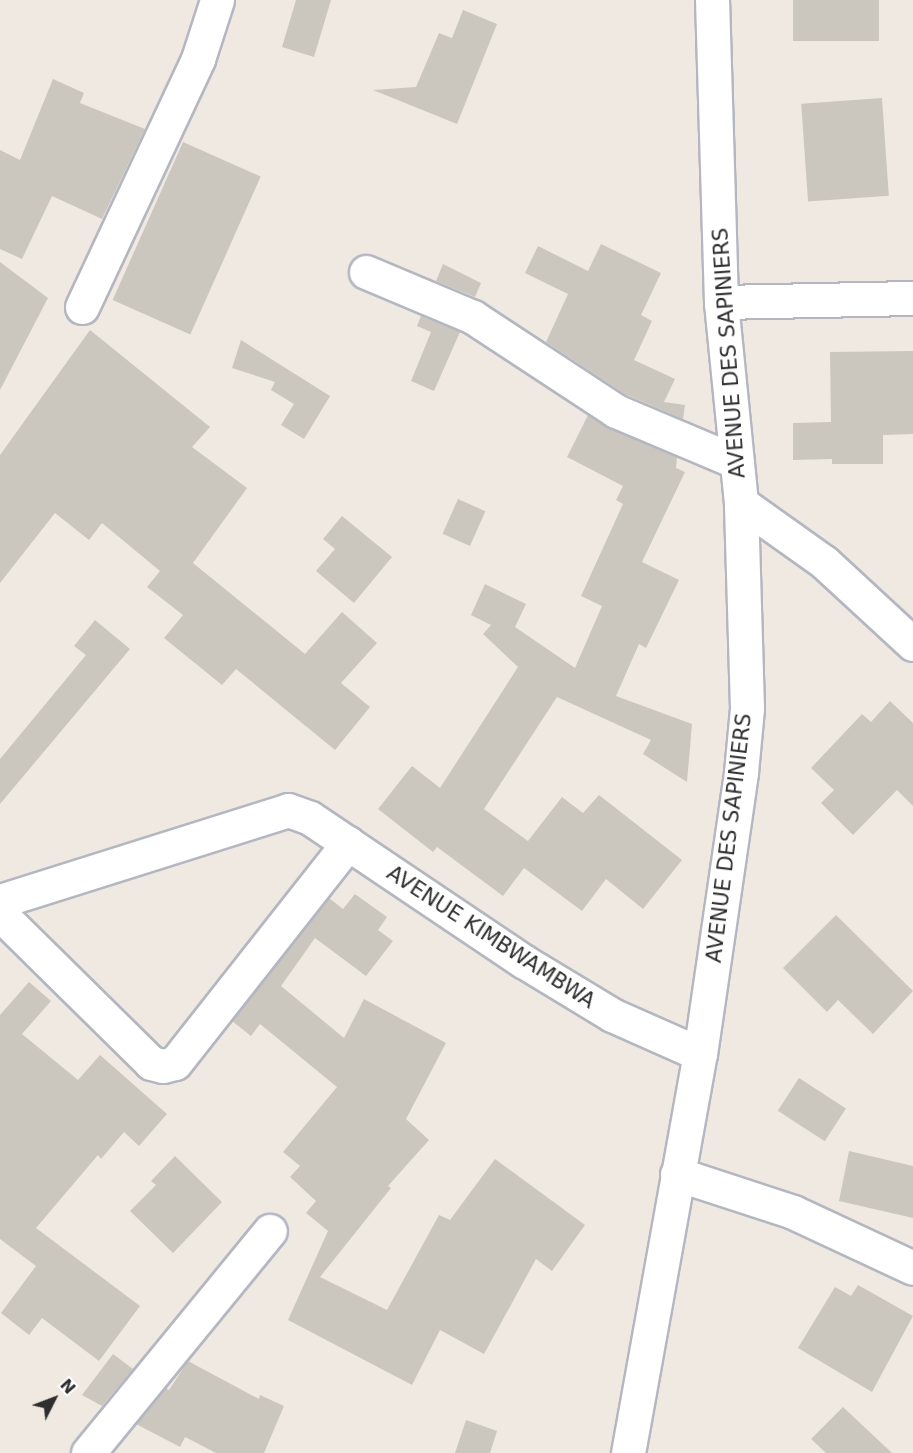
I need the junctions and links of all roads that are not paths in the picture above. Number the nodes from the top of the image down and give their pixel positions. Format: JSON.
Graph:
{"nodes":[{"id":1,"x":217,"y":0,"type":"edge"},
{"id":2,"x":712,"y":0,"type":"edge"},
{"id":3,"x":366,"y":272,"type":"dead end"},
{"id":4,"x":913,"y":298,"type":"edge"},
{"id":5,"x":721,"y":302,"type":"junction"},
{"id":6,"x":82,"y":307,"type":"dead end"},
{"id":7,"x":737,"y":462,"type":"junction"},
{"id":8,"x":741,"y":503,"type":"junction"},
{"id":9,"x":913,"y":644,"type":"edge"},
{"id":10,"x":348,"y":843,"type":"junction"},
{"id":11,"x":0,"y":902,"type":"edge"},
{"id":12,"x":0,"y":914,"type":"edge"},
{"id":13,"x":700,"y":1054,"type":"junction"},
{"id":14,"x":677,"y":1174,"type":"junction"},
{"id":15,"x":270,"y":1231,"type":"dead end"},
{"id":16,"x":913,"y":1268,"type":"edge"},
{"id":17,"x":88,"y":1453,"type":"edge"},
{"id":18,"x":628,"y":1453,"type":"edge"}],
"edges":[{"from":1,"to":6,"type":"street"},
{"from":2,"to":5,"type":"street","name":"AVENUE DES SAPINIERS"},
{"from":3,"to":7,"type":"street"},
{"from":4,"to":5,"type":"street"},
{"from":5,"to":7,"type":"street","name":"AVENUE DES SAPINIERS"},
{"from":7,"to":8,"type":"street","name":"AVENUE DES SAPINIERS"},
{"from":8,"to":9,"type":"street"},
{"from":8,"to":13,"type":"street","name":"AVENUE DES SAPINIERS"},
{"from":10,"to":11,"type":"street","name":"AVENUE KIMBWAMBWA"},
{"from":10,"to":12,"type":"street"},
{"from":10,"to":13,"type":"street","name":"AVENUE KIMBWAMBWA"},
{"from":13,"to":14,"type":"street","name":"AVENUE DES SAPINIERS"},
{"from":14,"to":16,"type":"street"},
{"from":14,"to":18,"type":"street","name":"AVENUE DES SAPINIERS"},
{"from":15,"to":17,"type":"street"}]}
